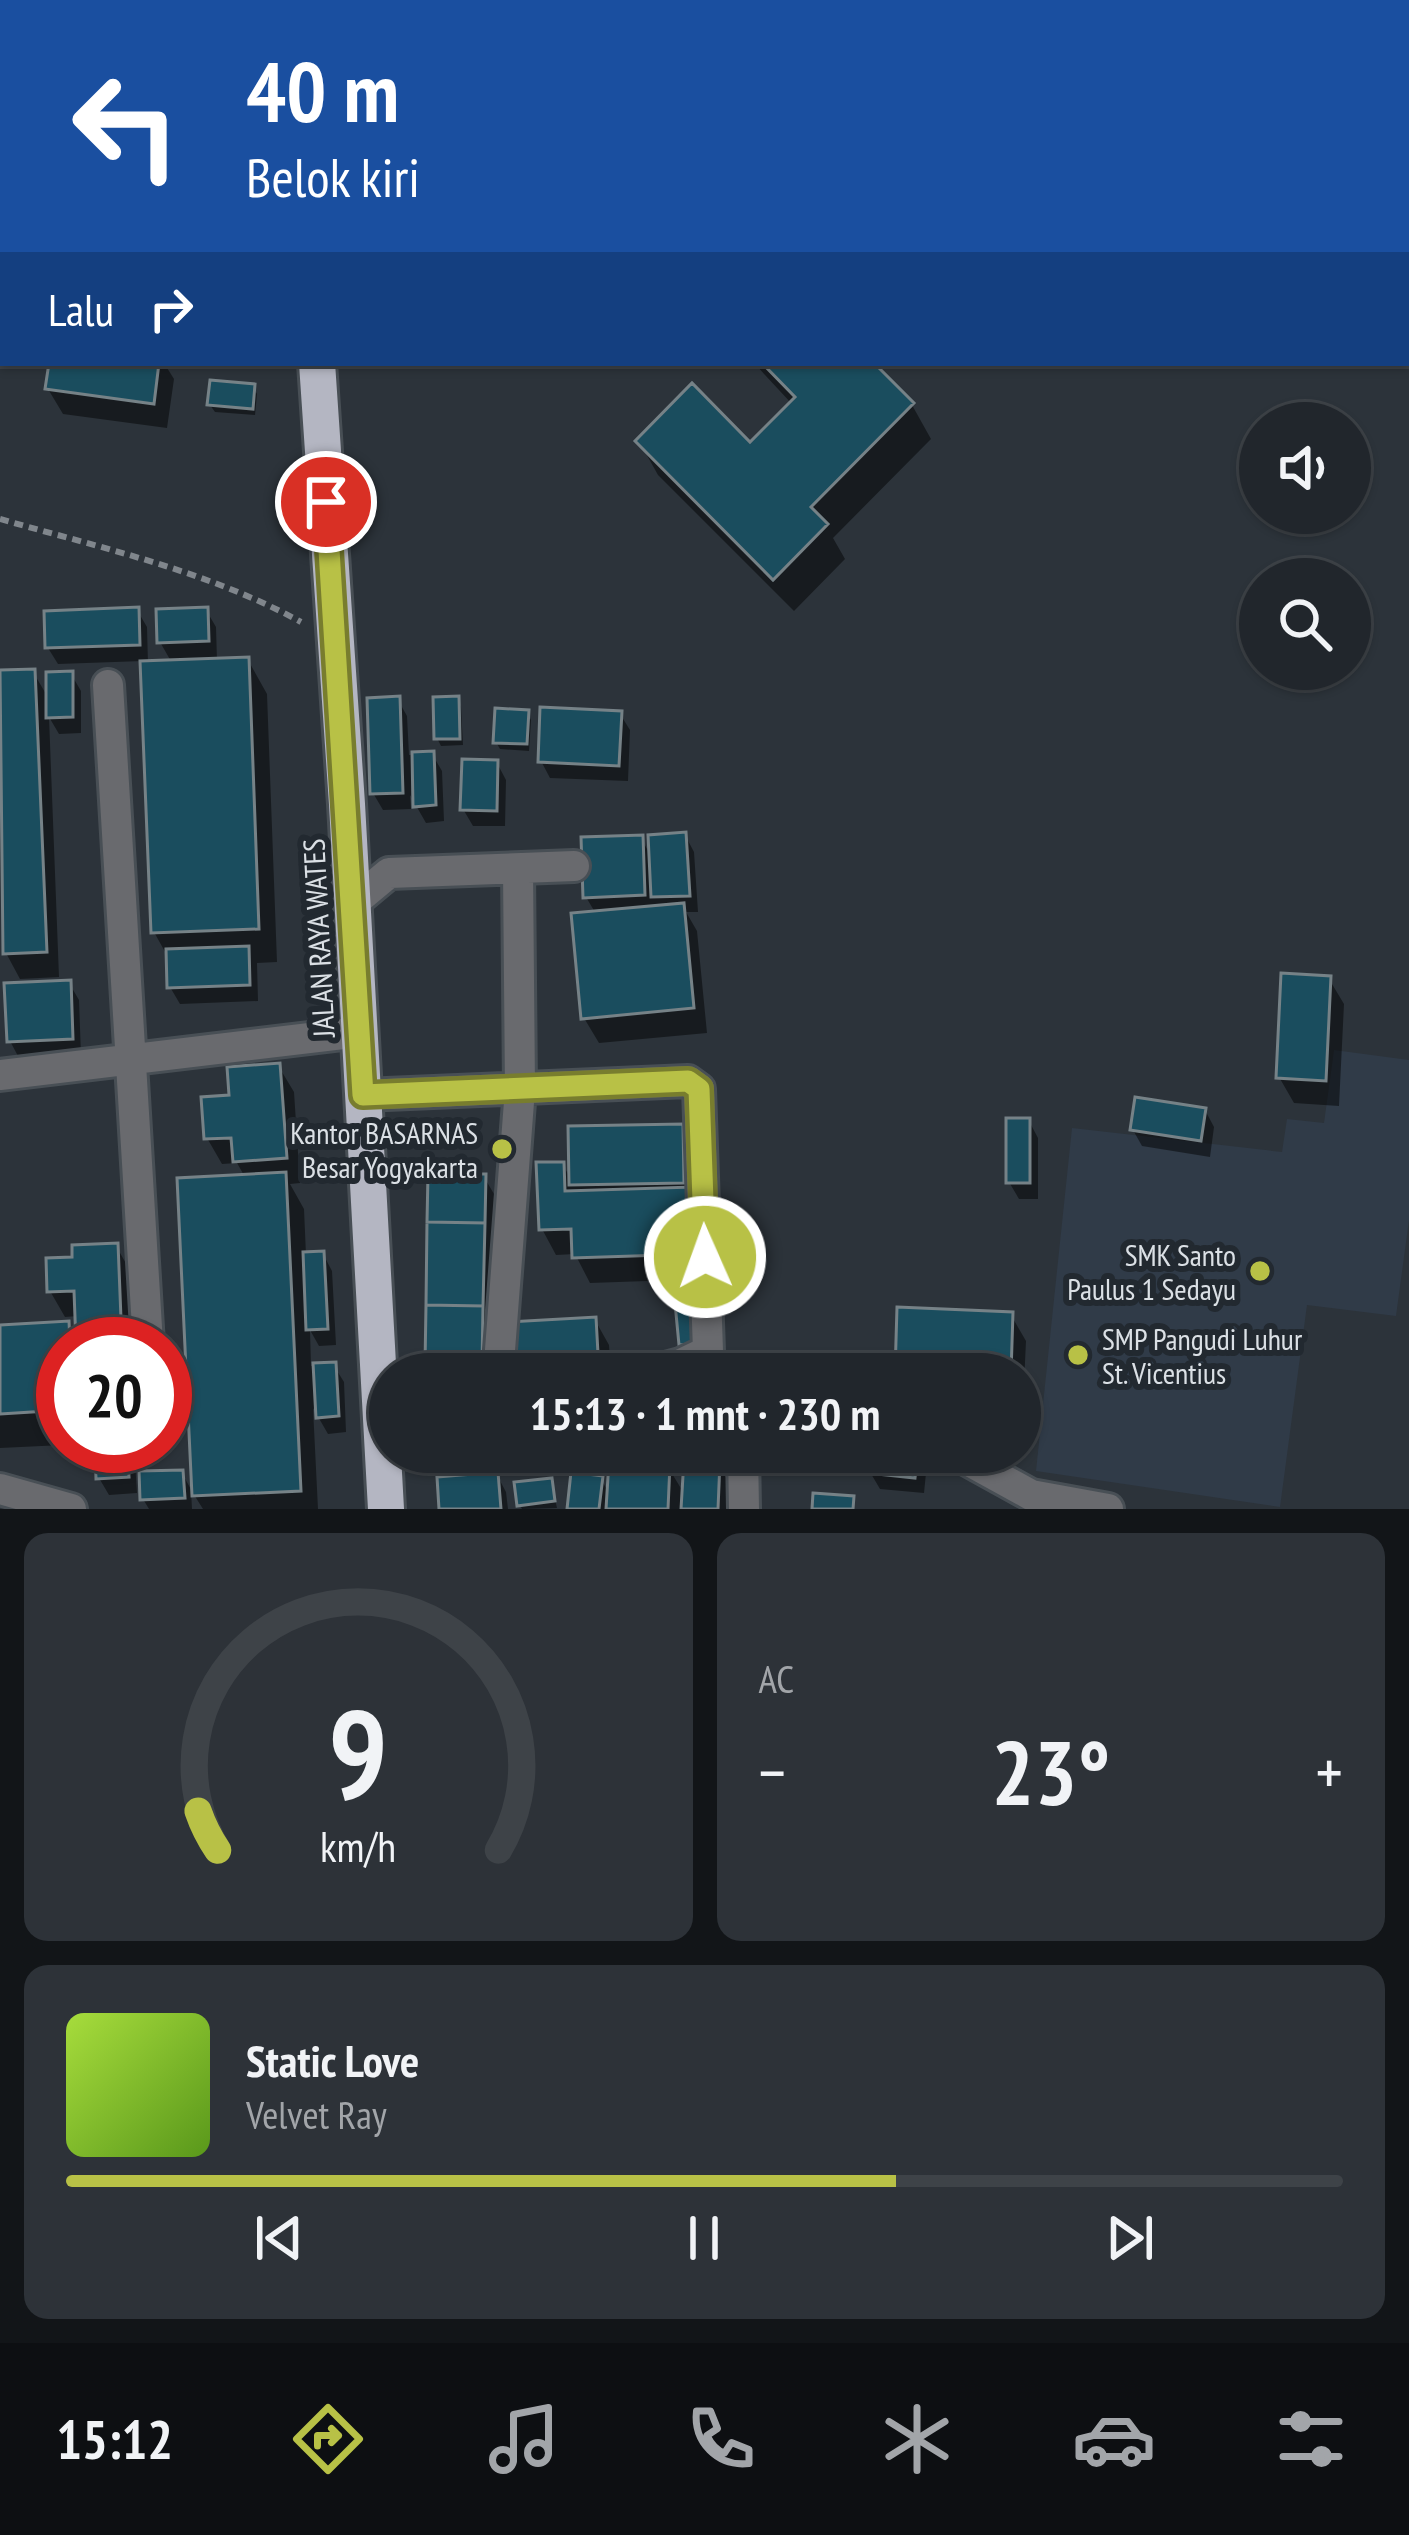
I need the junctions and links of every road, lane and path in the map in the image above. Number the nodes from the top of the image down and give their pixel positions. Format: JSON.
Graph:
{"nodes":[{"id":1,"x":316,"y":366,"type":"edge"},
{"id":2,"x":0,"y":519,"type":"edge"},
{"id":3,"x":335,"y":641,"type":"junction"},
{"id":4,"x":108,"y":685,"type":"dead end"},
{"id":5,"x":574,"y":866,"type":"dead end"},
{"id":6,"x":518,"y":869,"type":"junction"},
{"id":7,"x":353,"y":903,"type":"junction"},
{"id":8,"x":360,"y":1032,"type":"junction"},
{"id":9,"x":130,"y":1058,"type":"junction"},
{"id":10,"x":0,"y":1075,"type":"edge"},
{"id":11,"x":520,"y":1089,"type":"junction"},
{"id":12,"x":363,"y":1095,"type":"junction"},
{"id":13,"x":146,"y":1317,"type":"edge"},
{"id":14,"x":378,"y":1353,"type":"edge"},
{"id":15,"x":500,"y":1353,"type":"edge"},
{"id":16,"x":705,"y":1353,"type":"edge"},
{"id":17,"x":384,"y":1473,"type":"edge"},
{"id":18,"x":743,"y":1473,"type":"edge"},
{"id":19,"x":991,"y":1473,"type":"edge"},
{"id":20,"x":0,"y":1489,"type":"edge"},
{"id":21,"x":71,"y":1509,"type":"edge"},
{"id":22,"x":386,"y":1509,"type":"edge"},
{"id":23,"x":744,"y":1509,"type":"edge"},
{"id":24,"x":1108,"y":1509,"type":"edge"}],
"edges":[{"from":1,"to":3,"type":"highway","name":"JALAN RAYA WATES"},
{"from":2,"to":3,"type":"path"},
{"from":3,"to":7,"type":"highway","name":"JALAN RAYA WATES"},
{"from":4,"to":9,"type":"street"},
{"from":5,"to":6,"type":"street"},
{"from":6,"to":7,"type":"street"},
{"from":6,"to":11,"type":"street"},
{"from":7,"to":8,"type":"highway","name":"JALAN RAYA WATES"},
{"from":8,"to":9,"type":"street"},
{"from":8,"to":12,"type":"highway","name":"JALAN RAYA WATES"},
{"from":9,"to":10,"type":"street"},
{"from":9,"to":13,"type":"street"},
{"from":11,"to":12,"type":"street"},
{"from":11,"to":15,"type":"street"},
{"from":11,"to":16,"type":"street"},
{"from":12,"to":14,"type":"highway","name":"JALAN RAYA WATES"},
{"from":17,"to":22,"type":"highway","name":"JALAN RAYA WATES"},
{"from":18,"to":23,"type":"street"},
{"from":19,"to":24,"type":"street"},
{"from":20,"to":21,"type":"street"}]}
